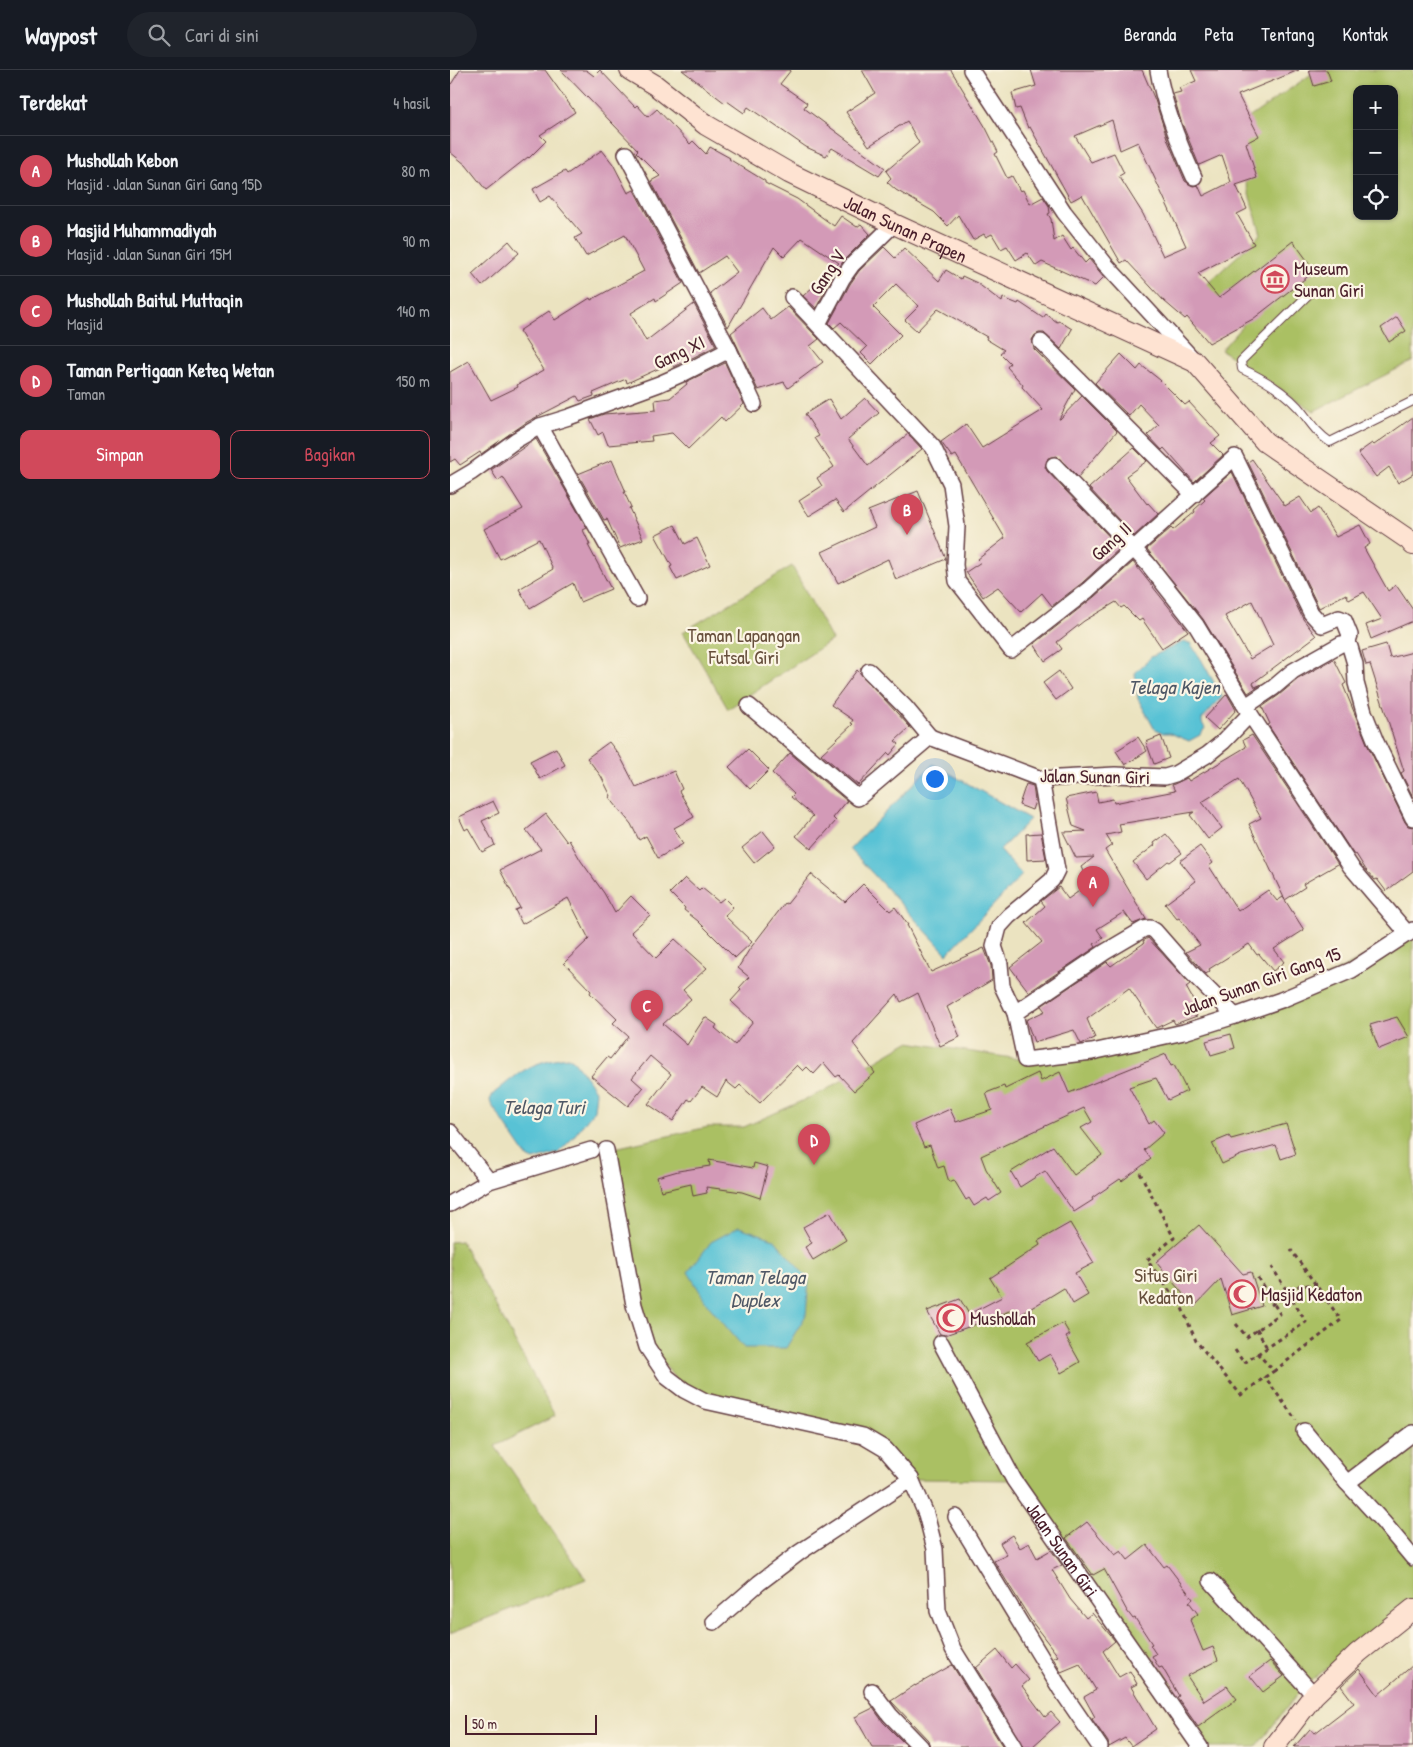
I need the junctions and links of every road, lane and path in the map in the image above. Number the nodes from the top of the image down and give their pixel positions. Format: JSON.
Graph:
{"nodes":[{"id":1,"x":630,"y":70,"type":"edge"},
{"id":2,"x":971,"y":70,"type":"edge"},
{"id":3,"x":1158,"y":70,"type":"edge"},
{"id":4,"x":626,"y":154,"type":"dead end"},
{"id":5,"x":1194,"y":177,"type":"dead end"},
{"id":6,"x":894,"y":224,"type":"junction"},
{"id":7,"x":1308,"y":294,"type":"dead end"},
{"id":8,"x":792,"y":296,"type":"dead end"},
{"id":9,"x":818,"y":324,"type":"junction"},
{"id":10,"x":1041,"y":342,"type":"dead end"},
{"id":11,"x":729,"y":350,"type":"junction"},
{"id":12,"x":1195,"y":362,"type":"junction"},
{"id":13,"x":1413,"y":401,"type":"edge"},
{"id":14,"x":754,"y":404,"type":"dead end"},
{"id":15,"x":540,"y":426,"type":"junction"},
{"id":16,"x":1054,"y":465,"type":"dead end"},
{"id":17,"x":450,"y":485,"type":"edge"},
{"id":18,"x":1194,"y":495,"type":"junction"},
{"id":19,"x":1413,"y":545,"type":"edge"},
{"id":20,"x":1132,"y":548,"type":"junction"},
{"id":21,"x":637,"y":599,"type":"dead end"},
{"id":22,"x":1347,"y":644,"type":"junction"},
{"id":23,"x":869,"y":671,"type":"dead end"},
{"id":24,"x":749,"y":706,"type":"dead end"},
{"id":25,"x":1248,"y":710,"type":"junction"},
{"id":26,"x":930,"y":737,"type":"junction"},
{"id":27,"x":1041,"y":779,"type":"junction"},
{"id":28,"x":1413,"y":818,"type":"edge"},
{"id":29,"x":1410,"y":932,"type":"edge"},
{"id":30,"x":1014,"y":1013,"type":"junction"},
{"id":31,"x":1235,"y":1016,"type":"junction"},
{"id":32,"x":450,"y":1132,"type":"edge"},
{"id":33,"x":1140,"y":1173,"type":"dead end"},
{"id":34,"x":489,"y":1181,"type":"junction"},
{"id":35,"x":450,"y":1204,"type":"edge"},
{"id":36,"x":1291,"y":1250,"type":"dead end"},
{"id":37,"x":1272,"y":1267,"type":"dead end"},
{"id":38,"x":1256,"y":1276,"type":"dead end"},
{"id":39,"x":1318,"y":1284,"type":"junction"},
{"id":40,"x":1288,"y":1293,"type":"junction"},
{"id":41,"x":1273,"y":1304,"type":"junction"},
{"id":42,"x":1236,"y":1324,"type":"dead end"},
{"id":43,"x":1257,"y":1330,"type":"junction"},
{"id":44,"x":941,"y":1343,"type":"dead end"},
{"id":45,"x":1235,"y":1350,"type":"dead end"},
{"id":46,"x":1256,"y":1353,"type":"junction"},
{"id":47,"x":1274,"y":1371,"type":"junction"},
{"id":48,"x":1265,"y":1377,"type":"junction"},
{"id":49,"x":1304,"y":1431,"type":"joint"},
{"id":50,"x":1413,"y":1433,"type":"edge"},
{"id":51,"x":910,"y":1479,"type":"junction"},
{"id":52,"x":1347,"y":1483,"type":"junction"},
{"id":53,"x":956,"y":1517,"type":"dead end"},
{"id":54,"x":1413,"y":1558,"type":"edge"},
{"id":55,"x":1210,"y":1581,"type":"dead end"},
{"id":56,"x":1413,"y":1609,"type":"edge"},
{"id":57,"x":714,"y":1622,"type":"dead end"},
{"id":58,"x":872,"y":1691,"type":"dead end"},
{"id":59,"x":1314,"y":1695,"type":"junction"},
{"id":60,"x":921,"y":1747,"type":"edge"},
{"id":61,"x":1014,"y":1747,"type":"edge"},
{"id":62,"x":1100,"y":1747,"type":"edge"},
{"id":63,"x":1200,"y":1747,"type":"edge"},
{"id":64,"x":1274,"y":1747,"type":"edge"}],
"edges":[{"from":1,"to":6,"type":"main road","name":"Jalan Sunan Prapen"},
{"from":2,"to":12,"type":"street"},
{"from":3,"to":5,"type":"street"},
{"from":4,"to":11,"type":"street","name":"Gang XI"},
{"from":6,"to":9,"type":"street","name":"Gang V"},
{"from":6,"to":12,"type":"main road","name":"Jalan Sunan Prapen"},
{"from":7,"to":13,"type":"lane"},
{"from":8,"to":9,"type":"street"},
{"from":9,"to":20,"type":"street","name":"Gang II"},
{"from":10,"to":18,"type":"street"},
{"from":11,"to":14,"type":"street"},
{"from":11,"to":15,"type":"street","name":"Gang XI"},
{"from":12,"to":19,"type":"main road"},
{"from":15,"to":17,"type":"street","name":"Gang XI"},
{"from":15,"to":21,"type":"street"},
{"from":16,"to":20,"type":"street"},
{"from":18,"to":20,"type":"street","name":"Gang II"},
{"from":18,"to":22,"type":"street","name":"Gang II"},
{"from":20,"to":25,"type":"street"},
{"from":22,"to":25,"type":"street","name":"Jalan Sunan Giri"},
{"from":22,"to":28,"type":"street"},
{"from":23,"to":26,"type":"street"},
{"from":24,"to":26,"type":"street"},
{"from":25,"to":27,"type":"street","name":"Jalan Sunan Giri"},
{"from":25,"to":29,"type":"street"},
{"from":26,"to":27,"type":"street","name":"Jalan Sunan Giri"},
{"from":27,"to":30,"type":"street"},
{"from":29,"to":31,"type":"street","name":"Jalan Sunan Giri Gang 15"},
{"from":30,"to":31,"type":"street","name":"Jalan Sunan Giri Gang 15"},
{"from":30,"to":31,"type":"street"},
{"from":32,"to":34,"type":"street"},
{"from":33,"to":48,"type":"path"},
{"from":34,"to":35,"type":"street"},
{"from":34,"to":51,"type":"street"},
{"from":36,"to":39,"type":"path"},
{"from":37,"to":40,"type":"path"},
{"from":38,"to":41,"type":"path"},
{"from":39,"to":40,"type":"path"},
{"from":39,"to":47,"type":"path"},
{"from":40,"to":41,"type":"path"},
{"from":40,"to":46,"type":"path"},
{"from":41,"to":43,"type":"path"},
{"from":42,"to":43,"type":"path"},
{"from":43,"to":46,"type":"path"},
{"from":44,"to":63,"type":"street","name":"Jalan Sunan Giri"},
{"from":45,"to":46,"type":"path"},
{"from":46,"to":47,"type":"path"},
{"from":47,"to":48,"type":"path"},
{"from":48,"to":49,"type":"path"},
{"from":49,"to":52,"type":"street"},
{"from":50,"to":52,"type":"street"},
{"from":51,"to":57,"type":"street"},
{"from":51,"to":61,"type":"street"},
{"from":52,"to":54,"type":"street"},
{"from":53,"to":62,"type":"street"},
{"from":55,"to":59,"type":"street"},
{"from":56,"to":59,"type":"main road"},
{"from":58,"to":60,"type":"street"},
{"from":59,"to":64,"type":"main road"}]}
